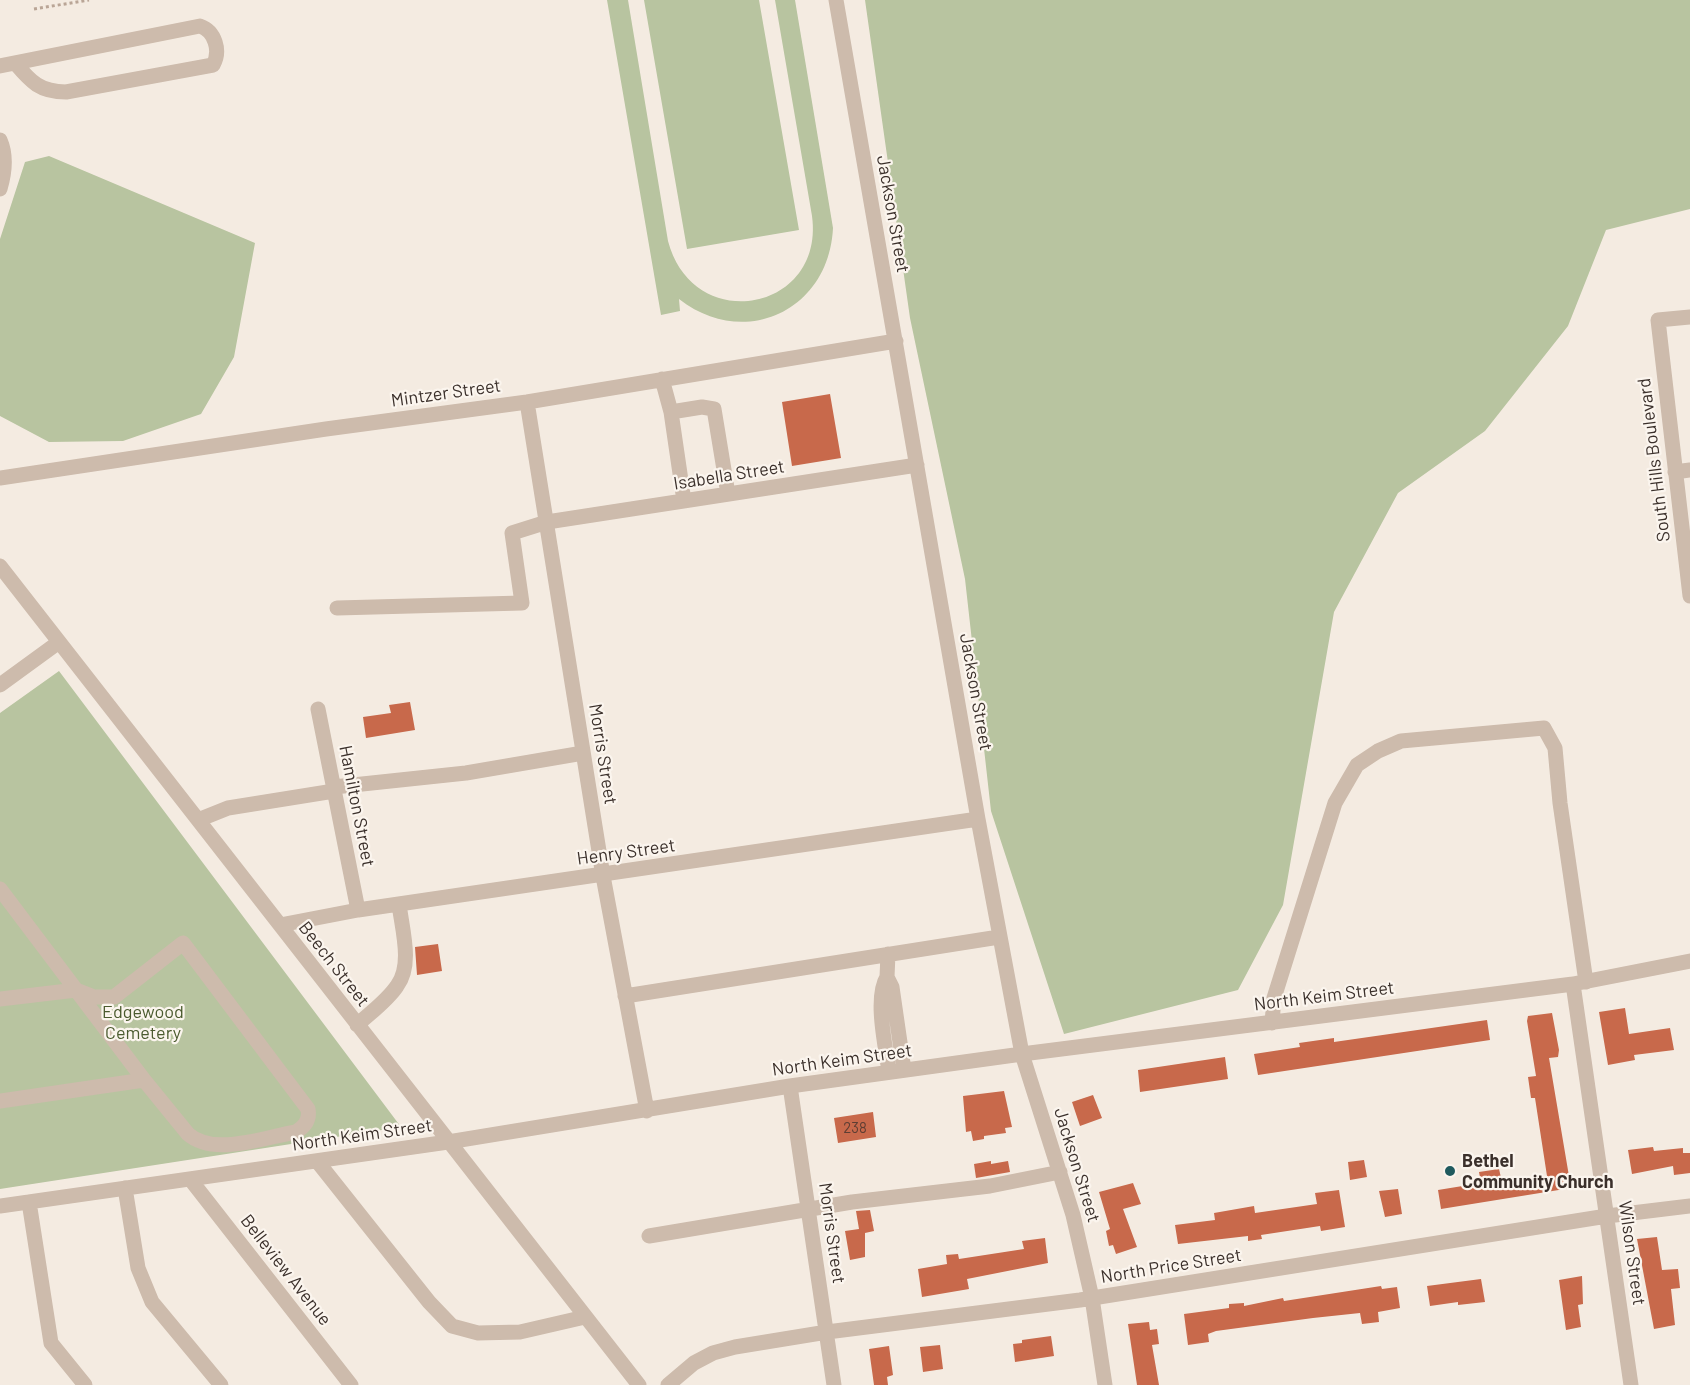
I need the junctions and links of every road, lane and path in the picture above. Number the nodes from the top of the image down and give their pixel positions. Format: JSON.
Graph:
{"nodes":[{"id":1,"x":89,"y":0,"type":"edge"},
{"id":2,"x":836,"y":0,"type":"edge"},
{"id":3,"x":34,"y":9,"type":"dead end"},
{"id":4,"x":7,"y":64,"type":"edge"},
{"id":5,"x":0,"y":140,"type":"edge"},
{"id":6,"x":0,"y":189,"type":"edge"},
{"id":7,"x":1690,"y":317,"type":"edge"},
{"id":8,"x":896,"y":341,"type":"junction"},
{"id":9,"x":662,"y":379,"type":"junction"},
{"id":10,"x":526,"y":402,"type":"junction"},
{"id":11,"x":670,"y":412,"type":"junction"},
{"id":12,"x":917,"y":465,"type":"junction"},
{"id":13,"x":1683,"y":471,"type":"edge"},
{"id":14,"x":0,"y":478,"type":"edge"},
{"id":15,"x":728,"y":494,"type":"junction"},
{"id":16,"x":684,"y":501,"type":"junction"},
{"id":17,"x":546,"y":522,"type":"junction"},
{"id":18,"x":0,"y":566,"type":"edge"},
{"id":19,"x":1690,"y":596,"type":"edge"},
{"id":20,"x":337,"y":608,"type":"dead end"},
{"id":21,"x":58,"y":642,"type":"junction"},
{"id":22,"x":0,"y":686,"type":"edge"},
{"id":23,"x":318,"y":709,"type":"dead end"},
{"id":24,"x":583,"y":753,"type":"junction"},
{"id":25,"x":334,"y":789,"type":"junction"},
{"id":26,"x":978,"y":819,"type":"junction"},
{"id":27,"x":198,"y":820,"type":"junction"},
{"id":28,"x":603,"y":876,"type":"junction"},
{"id":29,"x":0,"y":889,"type":"edge"},
{"id":30,"x":399,"y":904,"type":"junction"},
{"id":31,"x":358,"y":910,"type":"junction"},
{"id":32,"x":280,"y":925,"type":"junction"},
{"id":33,"x":999,"y":937,"type":"junction"},
{"id":34,"x":888,"y":954,"type":"junction"},
{"id":35,"x":1690,"y":961,"type":"edge"},
{"id":36,"x":1580,"y":983,"type":"junction"},
{"id":37,"x":76,"y":990,"type":"junction"},
{"id":38,"x":626,"y":996,"type":"junction"},
{"id":39,"x":0,"y":999,"type":"edge"},
{"id":40,"x":1272,"y":1023,"type":"junction"},
{"id":41,"x":357,"y":1025,"type":"junction"},
{"id":42,"x":1022,"y":1054,"type":"junction"},
{"id":43,"x":897,"y":1071,"type":"junction"},
{"id":44,"x":144,"y":1080,"type":"junction"},
{"id":45,"x":790,"y":1086,"type":"junction"},
{"id":46,"x":0,"y":1101,"type":"edge"},
{"id":47,"x":647,"y":1111,"type":"junction"},
{"id":48,"x":448,"y":1142,"type":"junction"},
{"id":49,"x":317,"y":1161,"type":"junction"},
{"id":50,"x":1060,"y":1172,"type":"junction"},
{"id":51,"x":190,"y":1179,"type":"junction"},
{"id":52,"x":125,"y":1188,"type":"junction"},
{"id":53,"x":29,"y":1202,"type":"junction"},
{"id":54,"x":0,"y":1206,"type":"edge"},
{"id":55,"x":1690,"y":1206,"type":"edge"},
{"id":56,"x":809,"y":1210,"type":"junction"},
{"id":57,"x":1607,"y":1216,"type":"junction"},
{"id":58,"x":649,"y":1236,"type":"dead end"},
{"id":59,"x":1092,"y":1298,"type":"junction"},
{"id":60,"x":585,"y":1317,"type":"junction"},
{"id":61,"x":827,"y":1332,"type":"junction"},
{"id":62,"x":85,"y":1385,"type":"edge"},
{"id":63,"x":221,"y":1385,"type":"edge"},
{"id":64,"x":351,"y":1385,"type":"edge"},
{"id":65,"x":639,"y":1385,"type":"edge"},
{"id":66,"x":668,"y":1385,"type":"edge"},
{"id":67,"x":834,"y":1385,"type":"edge"},
{"id":68,"x":1105,"y":1385,"type":"edge"},
{"id":69,"x":1630,"y":1385,"type":"edge"}],
"edges":[{"from":1,"to":3,"type":"path"},
{"from":2,"to":8,"type":"street","name":"Jackson Street"},
{"from":4,"to":4,"type":"street"},
{"from":5,"to":6,"type":"street"},
{"from":7,"to":13,"type":"street","name":"South Hills Boulevard"},
{"from":8,"to":9,"type":"street","name":"Mintzer Street"},
{"from":8,"to":12,"type":"street","name":"Jackson Street"},
{"from":9,"to":10,"type":"street","name":"Mintzer Street"},
{"from":9,"to":11,"type":"street"},
{"from":10,"to":14,"type":"street","name":"Mintzer Street"},
{"from":10,"to":17,"type":"street","name":"Morris Street"},
{"from":11,"to":15,"type":"street"},
{"from":11,"to":16,"type":"street"},
{"from":12,"to":15,"type":"street","name":"Isabella Street"},
{"from":12,"to":26,"type":"street","name":"Jackson Street"},
{"from":13,"to":19,"type":"street","name":"South Hills Boulevard"},
{"from":15,"to":16,"type":"street","name":"Isabella Street"},
{"from":16,"to":17,"type":"street","name":"Isabella Street"},
{"from":17,"to":20,"type":"street","name":"Isabella Street"},
{"from":17,"to":24,"type":"street","name":"Morris Street"},
{"from":18,"to":21,"type":"street","name":"Beech Street"},
{"from":21,"to":22,"type":"street"},
{"from":21,"to":27,"type":"street","name":"Beech Street"},
{"from":23,"to":25,"type":"street","name":"Hamilton Street"},
{"from":24,"to":25,"type":"street"},
{"from":24,"to":28,"type":"street","name":"Morris Street"},
{"from":25,"to":27,"type":"street"},
{"from":25,"to":31,"type":"street","name":"Hamilton Street"},
{"from":26,"to":28,"type":"street","name":"Henry Street"},
{"from":26,"to":33,"type":"street","name":"Jackson Street"},
{"from":27,"to":32,"type":"street","name":"Beech Street"},
{"from":28,"to":30,"type":"street","name":"Henry Street"},
{"from":28,"to":38,"type":"street","name":"Morris Street"},
{"from":29,"to":37,"type":"street"},
{"from":30,"to":31,"type":"street","name":"Henry Street"},
{"from":30,"to":41,"type":"street"},
{"from":31,"to":32,"type":"street","name":"Henry Street"},
{"from":32,"to":41,"type":"street","name":"Beech Street"},
{"from":33,"to":34,"type":"street"},
{"from":33,"to":42,"type":"street","name":"Jackson Street"},
{"from":34,"to":38,"type":"street"},
{"from":34,"to":43,"type":"street"},
{"from":35,"to":36,"type":"street","name":"North Keim Street"},
{"from":36,"to":40,"type":"street","name":"North Keim Street"},
{"from":36,"to":40,"type":"street","name":"Wilson Street"},
{"from":36,"to":57,"type":"street","name":"Wilson Street"},
{"from":37,"to":39,"type":"street"},
{"from":37,"to":44,"type":"street"},
{"from":37,"to":44,"type":"street"},
{"from":38,"to":47,"type":"street","name":"Morris Street"},
{"from":40,"to":42,"type":"street","name":"North Keim Street"},
{"from":41,"to":48,"type":"street","name":"Beech Street"},
{"from":42,"to":43,"type":"street","name":"North Keim Street"},
{"from":42,"to":50,"type":"street","name":"Jackson Street"},
{"from":43,"to":45,"type":"street","name":"North Keim Street"},
{"from":44,"to":46,"type":"street"},
{"from":45,"to":47,"type":"street","name":"North Keim Street"},
{"from":45,"to":56,"type":"street","name":"Morris Street"},
{"from":47,"to":48,"type":"street","name":"North Keim Street"},
{"from":48,"to":49,"type":"street","name":"North Keim Street"},
{"from":48,"to":60,"type":"street","name":"Beech Street"},
{"from":49,"to":51,"type":"street","name":"North Keim Street"},
{"from":49,"to":60,"type":"street"},
{"from":50,"to":56,"type":"street"},
{"from":50,"to":59,"type":"street","name":"Jackson Street"},
{"from":51,"to":52,"type":"street","name":"North Keim Street"},
{"from":51,"to":64,"type":"street","name":"Belleview Avenue"},
{"from":52,"to":53,"type":"street","name":"North Keim Street"},
{"from":52,"to":63,"type":"street"},
{"from":53,"to":54,"type":"street","name":"North Keim Street"},
{"from":53,"to":62,"type":"street"},
{"from":55,"to":57,"type":"street","name":"North Price Street"},
{"from":56,"to":58,"type":"street"},
{"from":56,"to":61,"type":"street","name":"Morris Street"},
{"from":57,"to":59,"type":"street","name":"North Price Street"},
{"from":57,"to":69,"type":"street","name":"Wilson Street"},
{"from":59,"to":61,"type":"street","name":"North Price Street"},
{"from":59,"to":68,"type":"street","name":"Jackson Street"},
{"from":60,"to":65,"type":"street","name":"Beech Street"},
{"from":61,"to":66,"type":"street","name":"North Price Street"},
{"from":61,"to":67,"type":"street","name":"Morris Street"}]}
